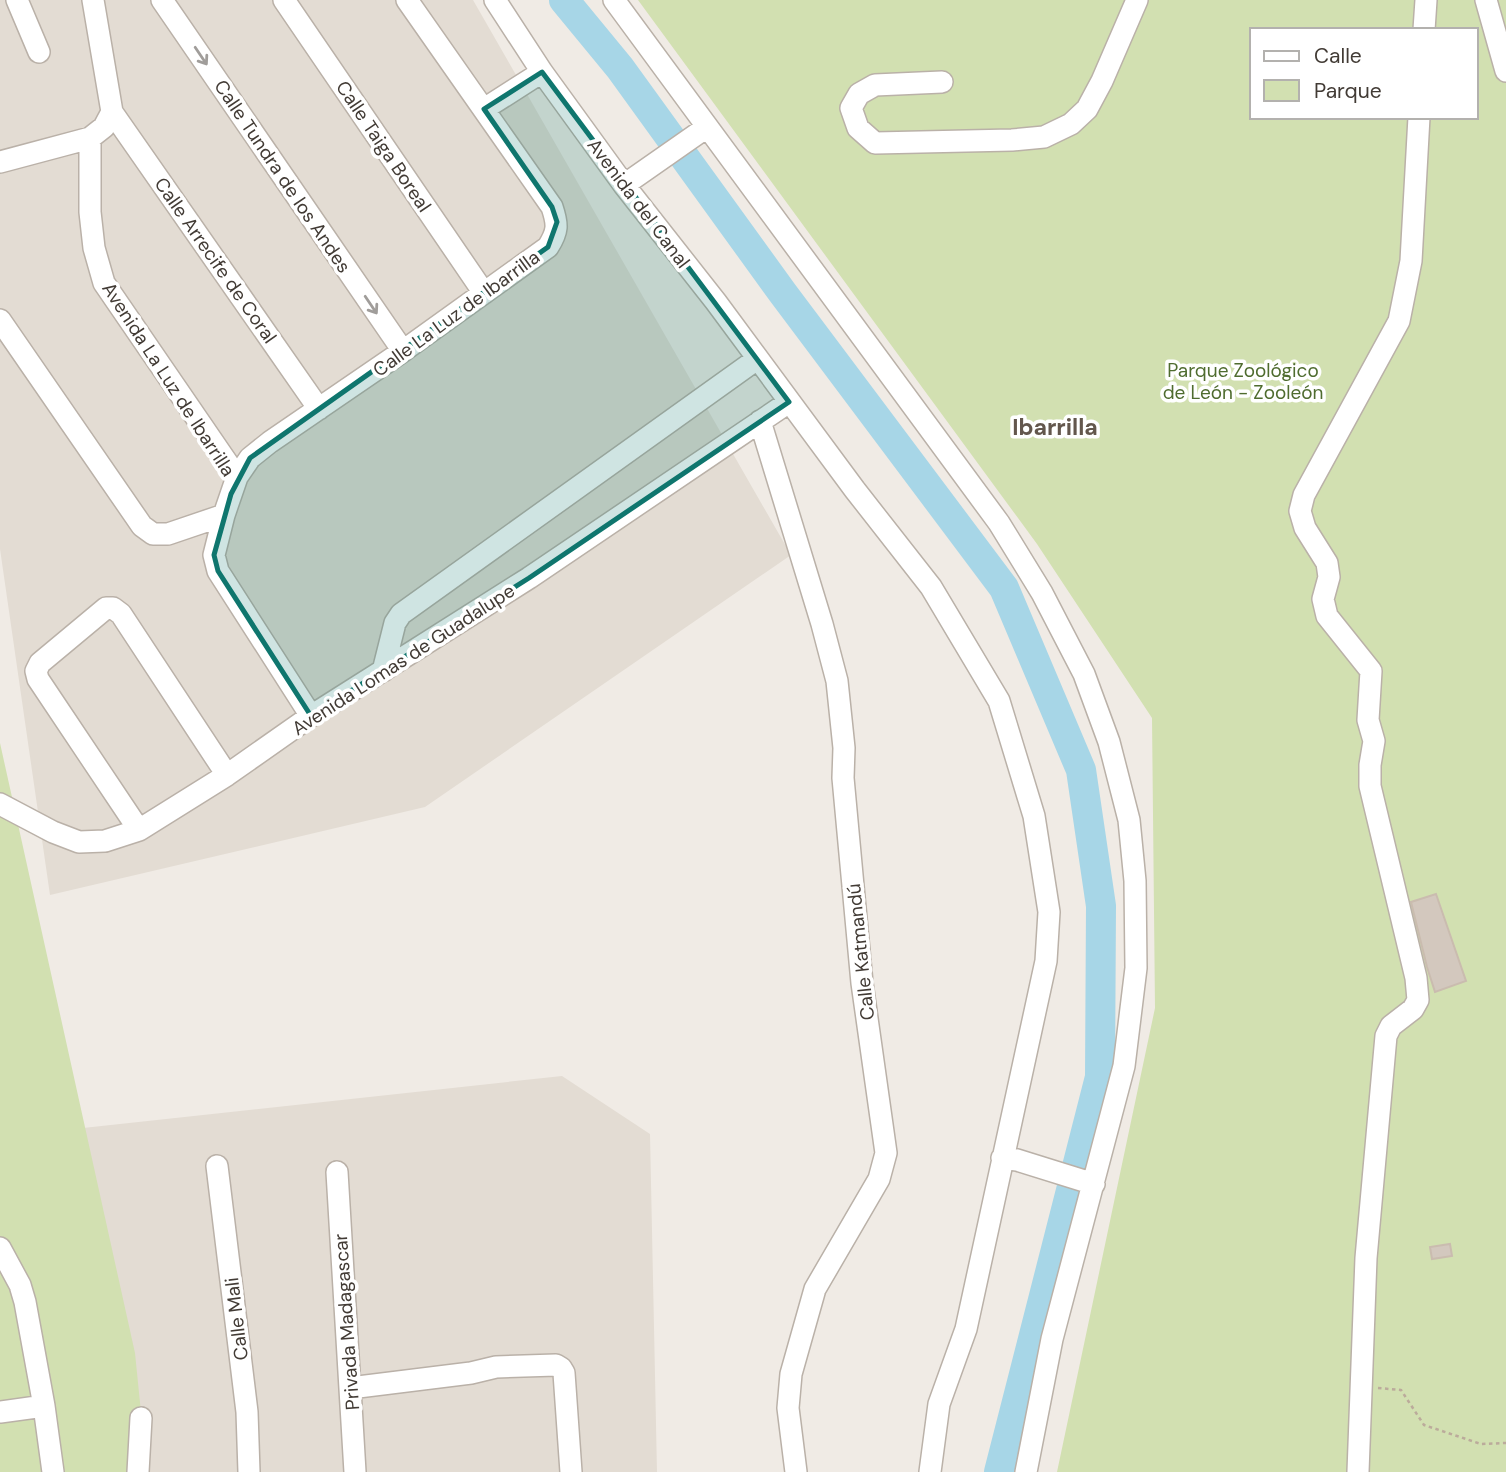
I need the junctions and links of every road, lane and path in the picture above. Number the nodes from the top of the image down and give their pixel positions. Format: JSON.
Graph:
{"nodes":[{"id":1,"x":18,"y":0,"type":"edge"},
{"id":2,"x":93,"y":0,"type":"edge"},
{"id":3,"x":162,"y":0,"type":"edge"},
{"id":4,"x":284,"y":0,"type":"edge"},
{"id":5,"x":407,"y":0,"type":"edge"},
{"id":6,"x":495,"y":0,"type":"edge"},
{"id":7,"x":614,"y":0,"type":"edge"},
{"id":8,"x":1137,"y":0,"type":"edge"},
{"id":9,"x":1426,"y":0,"type":"edge"},
{"id":10,"x":1486,"y":0,"type":"edge"},
{"id":11,"x":1424,"y":28,"type":"edge"},
{"id":12,"x":39,"y":52,"type":"dead end"},
{"id":13,"x":1506,"y":71,"type":"edge"},
{"id":14,"x":542,"y":72,"type":"junction"},
{"id":15,"x":942,"y":82,"type":"dead end"},
{"id":16,"x":484,"y":109,"type":"junction"},
{"id":17,"x":112,"y":112,"type":"junction"},
{"id":18,"x":1419,"y":119,"type":"edge"},
{"id":19,"x":701,"y":131,"type":"junction"},
{"id":20,"x":90,"y":138,"type":"junction"},
{"id":21,"x":0,"y":162,"type":"edge"},
{"id":22,"x":624,"y":185,"type":"junction"},
{"id":23,"x":484,"y":293,"type":"junction"},
{"id":24,"x":0,"y":320,"type":"edge"},
{"id":25,"x":403,"y":351,"type":"junction"},
{"id":26,"x":757,"y":359,"type":"junction"},
{"id":27,"x":789,"y":402,"type":"junction"},
{"id":28,"x":319,"y":409,"type":"junction"},
{"id":29,"x":760,"y":421,"type":"junction"},
{"id":30,"x":237,"y":477,"type":"junction"},
{"id":31,"x":224,"y":514,"type":"junction"},
{"id":32,"x":383,"y":671,"type":"junction"},
{"id":33,"x":311,"y":716,"type":"junction"},
{"id":34,"x":227,"y":775,"type":"junction"},
{"id":35,"x":0,"y":804,"type":"edge"},
{"id":36,"x":139,"y":830,"type":"junction"},
{"id":37,"x":1010,"y":1159,"type":"junction"},
{"id":38,"x":217,"y":1166,"type":"dead end"},
{"id":39,"x":337,"y":1171,"type":"dead end"},
{"id":40,"x":1085,"y":1181,"type":"junction"},
{"id":41,"x":0,"y":1248,"type":"edge"},
{"id":42,"x":1361,"y":1387,"type":"junction"},
{"id":43,"x":351,"y":1388,"type":"junction"},
{"id":44,"x":44,"y":1406,"type":"junction"},
{"id":45,"x":0,"y":1412,"type":"edge"},
{"id":46,"x":141,"y":1418,"type":"dead end"},
{"id":47,"x":1506,"y":1443,"type":"edge"},
{"id":48,"x":53,"y":1472,"type":"edge"},
{"id":49,"x":138,"y":1472,"type":"edge"},
{"id":50,"x":248,"y":1472,"type":"edge"},
{"id":51,"x":355,"y":1472,"type":"edge"},
{"id":52,"x":571,"y":1472,"type":"edge"},
{"id":53,"x":796,"y":1472,"type":"edge"},
{"id":54,"x":930,"y":1472,"type":"edge"},
{"id":55,"x":1026,"y":1472,"type":"edge"},
{"id":56,"x":1358,"y":1472,"type":"edge"}],
"edges":[{"from":1,"to":12,"type":"street"},
{"from":2,"to":17,"type":"street"},
{"from":3,"to":25,"type":"street","name":"Calle Tundra de los Andes","one_way":true},
{"from":4,"to":23,"type":"street","name":"Calle Taiga Boreal"},
{"from":5,"to":16,"type":"street","name":"Calle La Luz de Ibarrilla"},
{"from":6,"to":14,"type":"street","name":"Avenida del Canal"},
{"from":7,"to":19,"type":"street"},
{"from":8,"to":15,"type":"street"},
{"from":9,"to":11,"type":"street"},
{"from":10,"to":13,"type":"street"},
{"from":14,"to":16,"type":"street"},
{"from":14,"to":22,"type":"street","name":"Avenida del Canal"},
{"from":16,"to":23,"type":"street","name":"Calle La Luz de Ibarrilla"},
{"from":17,"to":20,"type":"street"},
{"from":17,"to":28,"type":"street","name":"Calle Arrecife de Coral"},
{"from":18,"to":42,"type":"street"},
{"from":19,"to":22,"type":"street"},
{"from":19,"to":40,"type":"street"},
{"from":20,"to":21,"type":"street"},
{"from":20,"to":30,"type":"street","name":"Avenida La Luz de Ibarrilla"},
{"from":22,"to":26,"type":"street","name":"Avenida del Canal"},
{"from":23,"to":25,"type":"street","name":"Calle La Luz de Ibarrilla"},
{"from":24,"to":31,"type":"street"},
{"from":25,"to":28,"type":"street","name":"Calle La Luz de Ibarrilla"},
{"from":26,"to":27,"type":"street","name":"Avenida del Canal"},
{"from":26,"to":32,"type":"street"},
{"from":27,"to":29,"type":"street","name":"Avenida Lomas de Guadalupe"},
{"from":27,"to":37,"type":"street","name":"Avenida del Canal"},
{"from":28,"to":30,"type":"street","name":"Calle La Luz de Ibarrilla"},
{"from":29,"to":32,"type":"street","name":"Avenida Lomas de Guadalupe"},
{"from":29,"to":53,"type":"street","name":"Calle Katmandú"},
{"from":30,"to":31,"type":"street","name":"Avenida La Luz de Ibarrilla"},
{"from":31,"to":33,"type":"street","name":"Avenida La Luz de Ibarrilla"},
{"from":32,"to":33,"type":"street","name":"Avenida Lomas de Guadalupe"},
{"from":33,"to":34,"type":"street","name":"Avenida Lomas de Guadalupe"},
{"from":34,"to":36,"type":"street","name":"Avenida Lomas de Guadalupe"},
{"from":34,"to":36,"type":"street"},
{"from":35,"to":36,"type":"street","name":"Avenida Lomas de Guadalupe"},
{"from":37,"to":40,"type":"street"},
{"from":37,"to":54,"type":"street","name":"Avenida del Canal"},
{"from":38,"to":50,"type":"street","name":"Calle Mali"},
{"from":39,"to":43,"type":"street","name":"Privada Madagascar"},
{"from":40,"to":55,"type":"street"},
{"from":41,"to":44,"type":"street"},
{"from":42,"to":47,"type":"path"},
{"from":42,"to":56,"type":"street"},
{"from":43,"to":51,"type":"street","name":"Privada Madagascar"},
{"from":43,"to":52,"type":"street"},
{"from":44,"to":45,"type":"street"},
{"from":44,"to":48,"type":"street"},
{"from":46,"to":49,"type":"street"}]}
